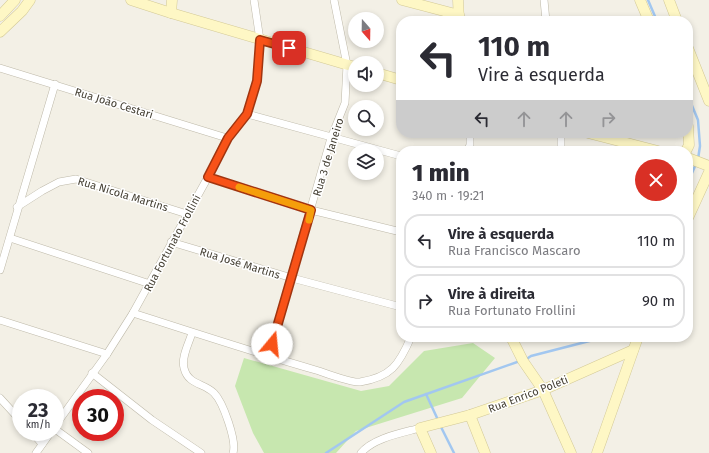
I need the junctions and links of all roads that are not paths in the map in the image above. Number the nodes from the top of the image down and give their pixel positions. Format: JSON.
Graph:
{"nodes":[{"id":1,"x":30,"y":0,"type":"edge"},
{"id":2,"x":131,"y":0,"type":"edge"},
{"id":3,"x":172,"y":0,"type":"edge"},
{"id":4,"x":254,"y":0,"type":"edge"},
{"id":5,"x":334,"y":0,"type":"edge"},
{"id":6,"x":402,"y":0,"type":"edge"},
{"id":7,"x":458,"y":0,"type":"edge"},
{"id":8,"x":544,"y":0,"type":"edge"},
{"id":9,"x":640,"y":0,"type":"edge"},
{"id":10,"x":669,"y":0,"type":"edge"},
{"id":11,"x":12,"y":1,"type":"edge"},
{"id":12,"x":22,"y":11,"type":"junction"},
{"id":13,"x":171,"y":13,"type":"junction"},
{"id":14,"x":2,"y":14,"type":"edge"},
{"id":15,"x":453,"y":16,"type":"edge"},
{"id":16,"x":459,"y":16,"type":"edge"},
{"id":17,"x":546,"y":16,"type":"edge"},
{"id":18,"x":647,"y":16,"type":"edge"},
{"id":19,"x":675,"y":16,"type":"edge"},
{"id":20,"x":14,"y":18,"type":"junction"},
{"id":21,"x":0,"y":32,"type":"edge"},
{"id":22,"x":260,"y":40,"type":"junction"},
{"id":23,"x":348,"y":56,"type":"edge"},
{"id":24,"x":693,"y":61,"type":"edge"},
{"id":25,"x":348,"y":65,"type":"edge"},
{"id":26,"x":0,"y":68,"type":"edge"},
{"id":27,"x":384,"y":75,"type":"edge"},
{"id":28,"x":396,"y":79,"type":"edge"},
{"id":29,"x":54,"y":84,"type":"junction"},
{"id":30,"x":348,"y":84,"type":"edge"},
{"id":31,"x":709,"y":101,"type":"edge"},
{"id":32,"x":247,"y":114,"type":"junction"},
{"id":33,"x":228,"y":138,"type":"junction"},
{"id":34,"x":331,"y":138,"type":"junction"},
{"id":35,"x":607,"y":138,"type":"edge"},
{"id":36,"x":639,"y":146,"type":"edge"},
{"id":37,"x":396,"y":155,"type":"edge"},
{"id":38,"x":701,"y":164,"type":"edge"},
{"id":39,"x":208,"y":177,"type":"junction"},
{"id":40,"x":693,"y":197,"type":"edge"},
{"id":41,"x":18,"y":207,"type":"junction"},
{"id":42,"x":311,"y":210,"type":"junction"},
{"id":43,"x":187,"y":214,"type":"junction"},
{"id":44,"x":396,"y":231,"type":"edge"},
{"id":45,"x":10,"y":238,"type":"junction"},
{"id":46,"x":172,"y":242,"type":"junction"},
{"id":47,"x":0,"y":270,"type":"edge"},
{"id":48,"x":292,"y":278,"type":"junction"},
{"id":49,"x":150,"y":284,"type":"junction"},
{"id":50,"x":396,"y":307,"type":"edge"},
{"id":51,"x":133,"y":313,"type":"junction"},
{"id":52,"x":0,"y":320,"type":"edge"},
{"id":53,"x":192,"y":333,"type":"junction"},
{"id":54,"x":408,"y":342,"type":"edge"},
{"id":55,"x":513,"y":342,"type":"edge"},
{"id":56,"x":636,"y":342,"type":"edge"},
{"id":57,"x":633,"y":350,"type":"junction"},
{"id":58,"x":107,"y":354,"type":"junction"},
{"id":59,"x":268,"y":357,"type":"junction"},
{"id":60,"x":92,"y":374,"type":"junction"},
{"id":61,"x":543,"y":390,"type":"junction"},
{"id":62,"x":0,"y":398,"type":"edge"},
{"id":63,"x":12,"y":411,"type":"edge"},
{"id":64,"x":64,"y":415,"type":"edge"},
{"id":65,"x":470,"y":415,"type":"junction"},
{"id":66,"x":420,"y":428,"type":"junction"},
{"id":67,"x":64,"y":435,"type":"edge"},
{"id":68,"x":40,"y":441,"type":"edge"},
{"id":69,"x":44,"y":441,"type":"edge"},
{"id":70,"x":42,"y":444,"type":"junction"},
{"id":71,"x":363,"y":452,"type":"edge"},
{"id":72,"x":36,"y":453,"type":"edge"},
{"id":73,"x":88,"y":453,"type":"edge"},
{"id":74,"x":202,"y":453,"type":"edge"},
{"id":75,"x":233,"y":453,"type":"edge"},
{"id":76,"x":431,"y":453,"type":"edge"},
{"id":77,"x":486,"y":453,"type":"edge"},
{"id":78,"x":571,"y":453,"type":"edge"},
{"id":79,"x":597,"y":453,"type":"edge"}],
"edges":[{"from":1,"to":12,"type":"street"},
{"from":2,"to":13,"type":"street"},
{"from":3,"to":13,"type":"street"},
{"from":4,"to":22,"type":"street","name":"Rua Fortunato Frollini"},
{"from":5,"to":23,"type":"street","name":"Rua 3 de Janeiro"},
{"from":6,"to":15,"type":"street"},
{"from":7,"to":16,"type":"street"},
{"from":8,"to":17,"type":"street"},
{"from":9,"to":18,"type":"street"},
{"from":10,"to":19,"type":"street"},
{"from":11,"to":12,"type":"street"},
{"from":11,"to":14,"type":"street"},
{"from":12,"to":20,"type":"street"},
{"from":13,"to":22,"type":"street"},
{"from":14,"to":20,"type":"street"},
{"from":20,"to":21,"type":"street"},
{"from":22,"to":25,"type":"street"},
{"from":22,"to":32,"type":"street","name":"Rua Fortunato Frollini"},
{"from":24,"to":31,"type":"street"},
{"from":26,"to":29,"type":"street","name":"Rua João Cestari"},
{"from":27,"to":28,"type":"street"},
{"from":29,"to":33,"type":"street","name":"Rua João Cestari"},
{"from":29,"to":41,"type":"street"},
{"from":30,"to":34,"type":"street","name":"Rua 3 de Janeiro"},
{"from":32,"to":33,"type":"street","name":"Rua Fortunato Frollini"},
{"from":32,"to":34,"type":"street"},
{"from":33,"to":39,"type":"street","name":"Rua Fortunato Frollini"},
{"from":34,"to":37,"type":"street"},
{"from":34,"to":42,"type":"street","name":"Rua 3 de Janeiro"},
{"from":35,"to":36,"type":"street"},
{"from":38,"to":40,"type":"street"},
{"from":39,"to":42,"type":"street"},
{"from":39,"to":43,"type":"street","name":"Rua Fortunato Frollini"},
{"from":41,"to":43,"type":"street","name":"Rua Nicola Martins"},
{"from":41,"to":45,"type":"street"},
{"from":42,"to":44,"type":"street"},
{"from":42,"to":48,"type":"street","name":"Rua 3 de Janeiro"},
{"from":43,"to":46,"type":"street","name":"Rua Fortunato Frollini"},
{"from":45,"to":47,"type":"street"},
{"from":45,"to":49,"type":"street"},
{"from":46,"to":48,"type":"street","name":"Rua José Martins"},
{"from":46,"to":49,"type":"street","name":"Rua Fortunato Frollini"},
{"from":48,"to":50,"type":"street","name":"Rua José Martins"},
{"from":48,"to":59,"type":"street","name":"Rua 3 de Janeiro"},
{"from":49,"to":51,"type":"street","name":"Rua Fortunato Frollini"},
{"from":51,"to":53,"type":"street"},
{"from":51,"to":58,"type":"street","name":"Rua Fortunato Frollini"},
{"from":52,"to":58,"type":"street"},
{"from":53,"to":59,"type":"street"},
{"from":53,"to":75,"type":"street"},
{"from":54,"to":59,"type":"street"},
{"from":55,"to":61,"type":"street"},
{"from":56,"to":57,"type":"street"},
{"from":57,"to":61,"type":"street","name":"Rua Enrico Poleti"},
{"from":57,"to":79,"type":"street"},
{"from":58,"to":60,"type":"street","name":"Rua Fortunato Frollini"},
{"from":60,"to":64,"type":"street","name":"Rua Fortunato Frollini"},
{"from":60,"to":74,"type":"street"},
{"from":61,"to":65,"type":"street","name":"Rua Enrico Poleti"},
{"from":61,"to":78,"type":"street"},
{"from":62,"to":63,"type":"street"},
{"from":65,"to":66,"type":"street","name":"Rua Enrico Poleti"},
{"from":65,"to":77,"type":"street"},
{"from":66,"to":71,"type":"street"},
{"from":66,"to":76,"type":"street"},
{"from":67,"to":73,"type":"street"},
{"from":68,"to":70,"type":"street"},
{"from":69,"to":70,"type":"street"},
{"from":70,"to":72,"type":"street"}]}
